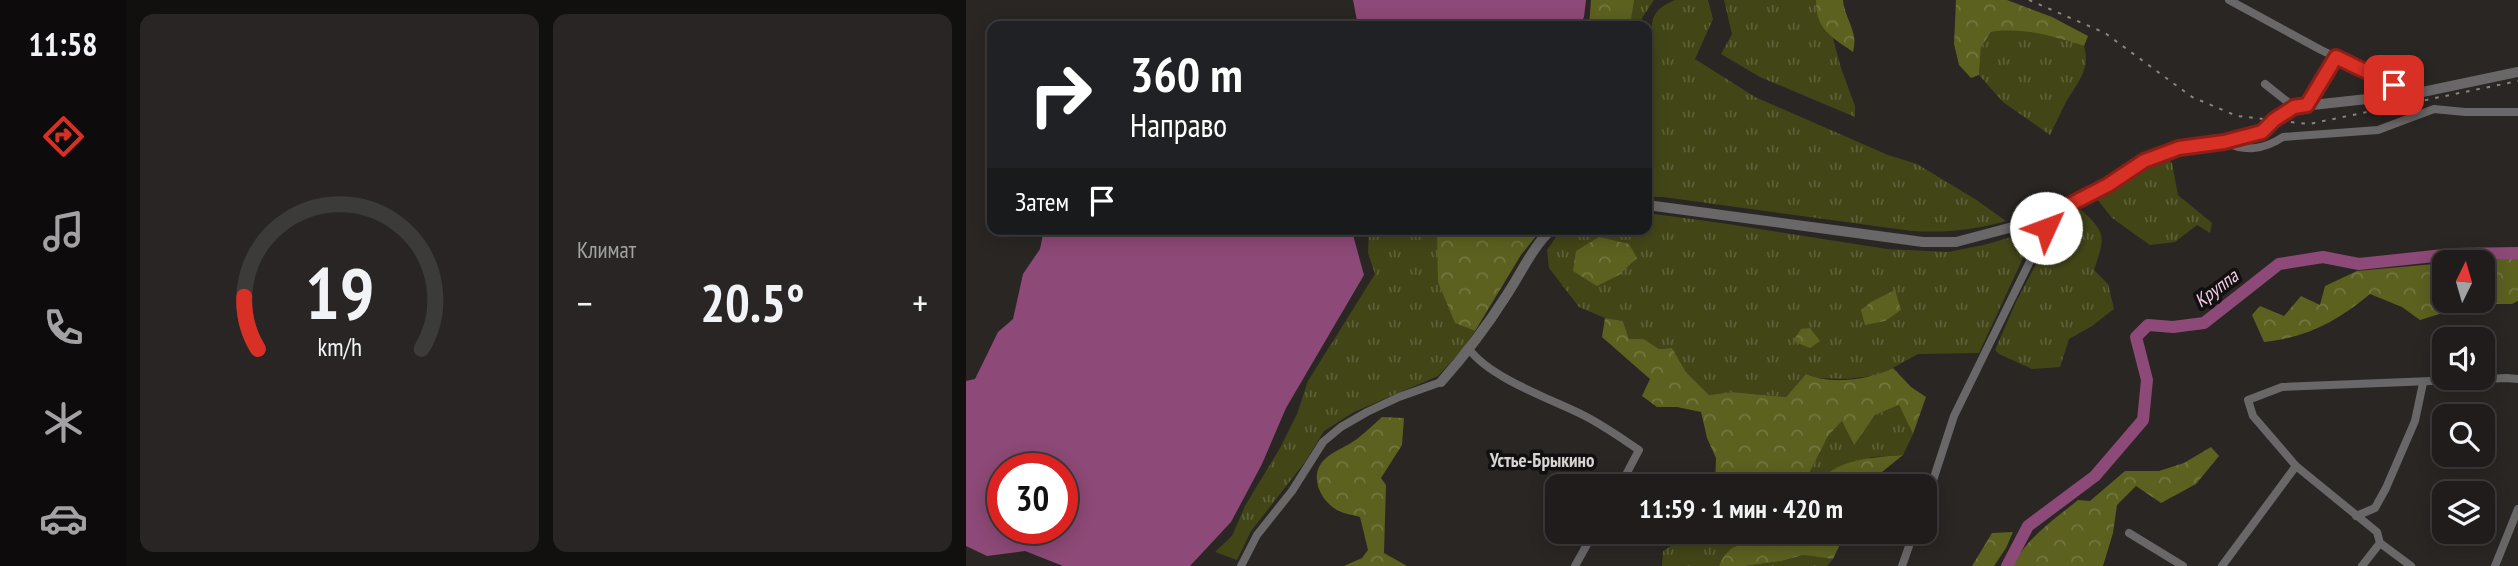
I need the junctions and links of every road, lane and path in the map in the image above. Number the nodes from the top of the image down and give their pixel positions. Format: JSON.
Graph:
{"nodes":[{"id":1,"x":2229,"y":0,"type":"edge"},
{"id":2,"x":2336,"y":57,"type":"junction"},
{"id":3,"x":2518,"y":72,"type":"edge"},
{"id":4,"x":2265,"y":84,"type":"dead end"},
{"id":5,"x":2413,"y":94,"type":"junction"},
{"id":6,"x":2307,"y":105,"type":"junction"},
{"id":7,"x":2294,"y":107,"type":"junction"},
{"id":8,"x":2518,"y":111,"type":"edge"},
{"id":9,"x":2224,"y":142,"type":"junction"},
{"id":10,"x":1652,"y":206,"type":"edge"},
{"id":11,"x":2048,"y":216,"type":"junction"},
{"id":12,"x":1546,"y":235,"type":"edge"},
{"id":13,"x":1469,"y":349,"type":"junction"},
{"id":14,"x":2518,"y":380,"type":"edge"},
{"id":15,"x":1441,"y":382,"type":"joint"},
{"id":16,"x":2423,"y":383,"type":"junction"},
{"id":17,"x":2295,"y":466,"type":"junction"},
{"id":18,"x":1626,"y":474,"type":"edge"},
{"id":19,"x":1935,"y":474,"type":"edge"},
{"id":20,"x":2518,"y":509,"type":"edge"},
{"id":21,"x":2356,"y":516,"type":"junction"},
{"id":22,"x":2515,"y":528,"type":"edge"},
{"id":23,"x":2129,"y":533,"type":"dead end"},
{"id":24,"x":2379,"y":543,"type":"junction"},
{"id":25,"x":1587,"y":544,"type":"edge"},
{"id":26,"x":1910,"y":544,"type":"edge"},
{"id":27,"x":1241,"y":566,"type":"edge"},
{"id":28,"x":1575,"y":566,"type":"edge"},
{"id":29,"x":1902,"y":566,"type":"edge"},
{"id":30,"x":2183,"y":566,"type":"edge"},
{"id":31,"x":2222,"y":566,"type":"edge"},
{"id":32,"x":2362,"y":566,"type":"edge"},
{"id":33,"x":2411,"y":566,"type":"edge"},
{"id":34,"x":2495,"y":566,"type":"edge"}],
"edges":[{"from":1,"to":2,"type":"street"},
{"from":2,"to":5,"type":"street"},
{"from":2,"to":6,"type":"street"},
{"from":3,"to":5,"type":"street"},
{"from":4,"to":7,"type":"street"},
{"from":5,"to":6,"type":"street"},
{"from":6,"to":7,"type":"street"},
{"from":7,"to":9,"type":"street"},
{"from":8,"to":9,"type":"street"},
{"from":9,"to":11,"type":"street"},
{"from":10,"to":11,"type":"street"},
{"from":11,"to":19,"type":"street"},
{"from":12,"to":13,"type":"street"},
{"from":13,"to":15,"type":"street"},
{"from":13,"to":18,"type":"street"},
{"from":14,"to":16,"type":"street"},
{"from":15,"to":27,"type":"street"},
{"from":16,"to":17,"type":"street"},
{"from":16,"to":21,"type":"street"},
{"from":17,"to":21,"type":"street"},
{"from":17,"to":31,"type":"street"},
{"from":20,"to":22,"type":"street"},
{"from":21,"to":24,"type":"street"},
{"from":22,"to":34,"type":"street"},
{"from":23,"to":30,"type":"street"},
{"from":24,"to":32,"type":"street"},
{"from":24,"to":33,"type":"street"},
{"from":25,"to":28,"type":"street"},
{"from":26,"to":29,"type":"street"}]}
